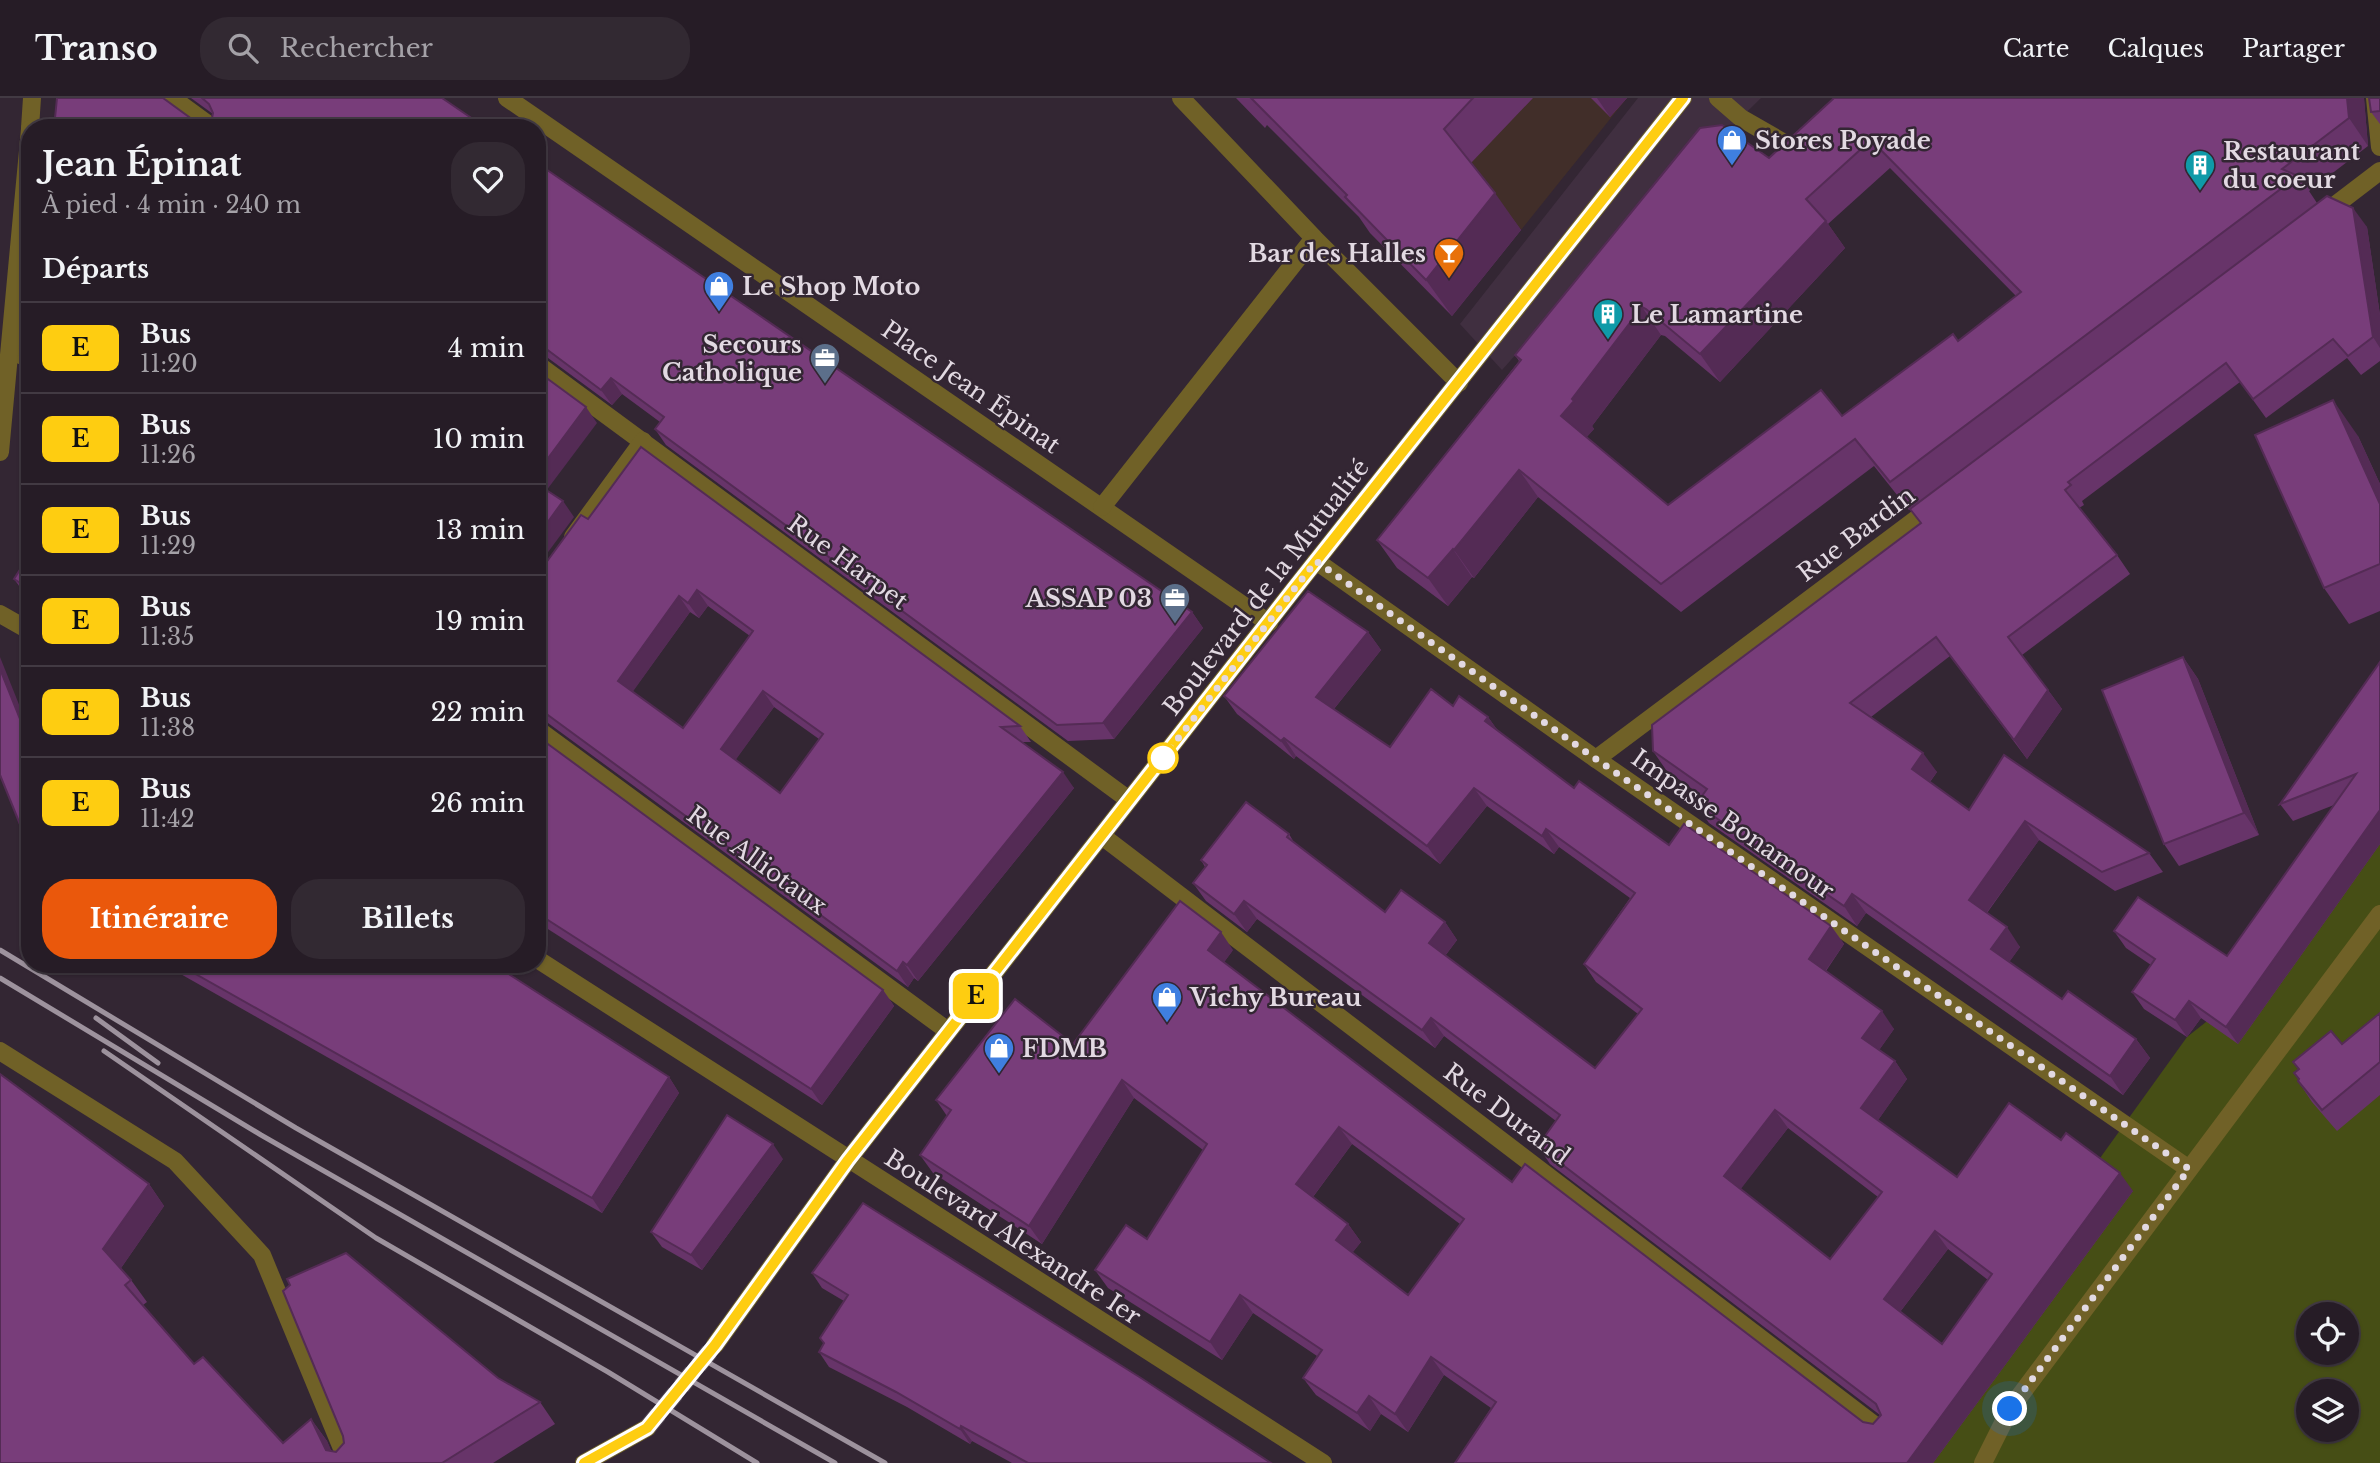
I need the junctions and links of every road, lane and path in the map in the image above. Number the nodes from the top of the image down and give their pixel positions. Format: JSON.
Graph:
{"nodes":[{"id":1,"x":32,"y":98,"type":"edge"},
{"id":2,"x":172,"y":98,"type":"edge"},
{"id":3,"x":507,"y":98,"type":"edge"},
{"id":4,"x":1181,"y":98,"type":"edge"},
{"id":5,"x":1683,"y":98,"type":"edge"},
{"id":6,"x":1718,"y":98,"type":"edge"},
{"id":7,"x":2375,"y":98,"type":"edge"},
{"id":8,"x":31,"y":119,"type":"edge"},
{"id":9,"x":201,"y":119,"type":"edge"},
{"id":10,"x":538,"y":119,"type":"edge"},
{"id":11,"x":1820,"y":123,"type":"edge"},
{"id":12,"x":546,"y":125,"type":"edge"},
{"id":13,"x":2380,"y":147,"type":"edge"},
{"id":14,"x":2380,"y":172,"type":"edge"},
{"id":15,"x":21,"y":204,"type":"edge"},
{"id":16,"x":2302,"y":230,"type":"edge"},
{"id":17,"x":1314,"y":238,"type":"junction"},
{"id":18,"x":6,"y":331,"type":"edge"},
{"id":19,"x":11,"y":351,"type":"junction"},
{"id":20,"x":21,"y":355,"type":"edge"},
{"id":21,"x":546,"y":371,"type":"edge"},
{"id":22,"x":1459,"y":383,"type":"junction"},
{"id":23,"x":643,"y":441,"type":"junction"},
{"id":24,"x":0,"y":452,"type":"edge"},
{"id":25,"x":1954,"y":490,"type":"edge"},
{"id":26,"x":1102,"y":507,"type":"junction"},
{"id":27,"x":562,"y":553,"type":"edge"},
{"id":28,"x":1316,"y":561,"type":"junction"},
{"id":29,"x":0,"y":614,"type":"edge"},
{"id":30,"x":1269,"y":623,"type":"junction"},
{"id":31,"x":21,"y":626,"type":"edge"},
{"id":32,"x":546,"y":736,"type":"edge"},
{"id":33,"x":1596,"y":759,"type":"junction"},
{"id":34,"x":1129,"y":800,"type":"junction"},
{"id":35,"x":1102,"y":836,"type":"junction"},
{"id":36,"x":2380,"y":914,"type":"edge"},
{"id":37,"x":546,"y":965,"type":"edge"},
{"id":38,"x":948,"y":1031,"type":"junction"},
{"id":39,"x":0,"y":1051,"type":"edge"},
{"id":40,"x":848,"y":1160,"type":"junction"},
{"id":41,"x":2189,"y":1169,"type":"junction"},
{"id":42,"x":715,"y":1345,"type":"tunnel mouth"},
{"id":43,"x":1882,"y":1431,"type":"edge"},
{"id":44,"x":348,"y":1463,"type":"edge"},
{"id":45,"x":584,"y":1463,"type":"edge"},
{"id":46,"x":609,"y":1463,"type":"edge"},
{"id":47,"x":1323,"y":1463,"type":"edge"},
{"id":48,"x":1983,"y":1463,"type":"edge"}],
"edges":[{"from":1,"to":8,"type":"street"},
{"from":2,"to":9,"type":"street"},
{"from":3,"to":10,"type":"street","name":"Place Jean Épinat"},
{"from":4,"to":17,"type":"street"},
{"from":5,"to":22,"type":"street","name":"Boulevard de la Mutualité"},
{"from":6,"to":11,"type":"street"},
{"from":7,"to":13,"type":"street"},
{"from":12,"to":26,"type":"street","name":"Place Jean Épinat"},
{"from":14,"to":16,"type":"street"},
{"from":15,"to":18,"type":"street"},
{"from":17,"to":22,"type":"street"},
{"from":17,"to":26,"type":"street"},
{"from":18,"to":19,"type":"street"},
{"from":19,"to":20,"type":"street"},
{"from":19,"to":24,"type":"street"},
{"from":21,"to":23,"type":"street","name":"Rue Harpet"},
{"from":22,"to":28,"type":"street","name":"Boulevard de la Mutualité"},
{"from":23,"to":27,"type":"street"},
{"from":23,"to":34,"type":"street","name":"Rue Harpet"},
{"from":25,"to":33,"type":"street","name":"Rue Bardin"},
{"from":26,"to":30,"type":"street","name":"Place Jean Épinat"},
{"from":28,"to":30,"type":"street","name":"Boulevard de la Mutualité"},
{"from":28,"to":33,"type":"street","name":"Impasse Bonamour"},
{"from":29,"to":31,"type":"street"},
{"from":30,"to":34,"type":"street","name":"Boulevard de la Mutualité"},
{"from":32,"to":38,"type":"street","name":"Rue Alliotaux"},
{"from":33,"to":41,"type":"street","name":"Impasse Bonamour"},
{"from":34,"to":35,"type":"street","name":"Boulevard de la Mutualité"},
{"from":35,"to":38,"type":"street","name":"Boulevard de la Mutualité"},
{"from":35,"to":43,"type":"street","name":"Rue Durand"},
{"from":36,"to":41,"type":"street"},
{"from":37,"to":40,"type":"street","name":"Boulevard Alexandre Ier"},
{"from":38,"to":40,"type":"street","name":"Boulevard de la Mutualité"},
{"from":39,"to":44,"type":"street"},
{"from":40,"to":42,"type":"street","name":"Boulevard de la Mutualité"},
{"from":40,"to":47,"type":"street","name":"Boulevard Alexandre Ier"},
{"from":41,"to":48,"type":"street"},
{"from":45,"to":46,"type":"street"}]}
